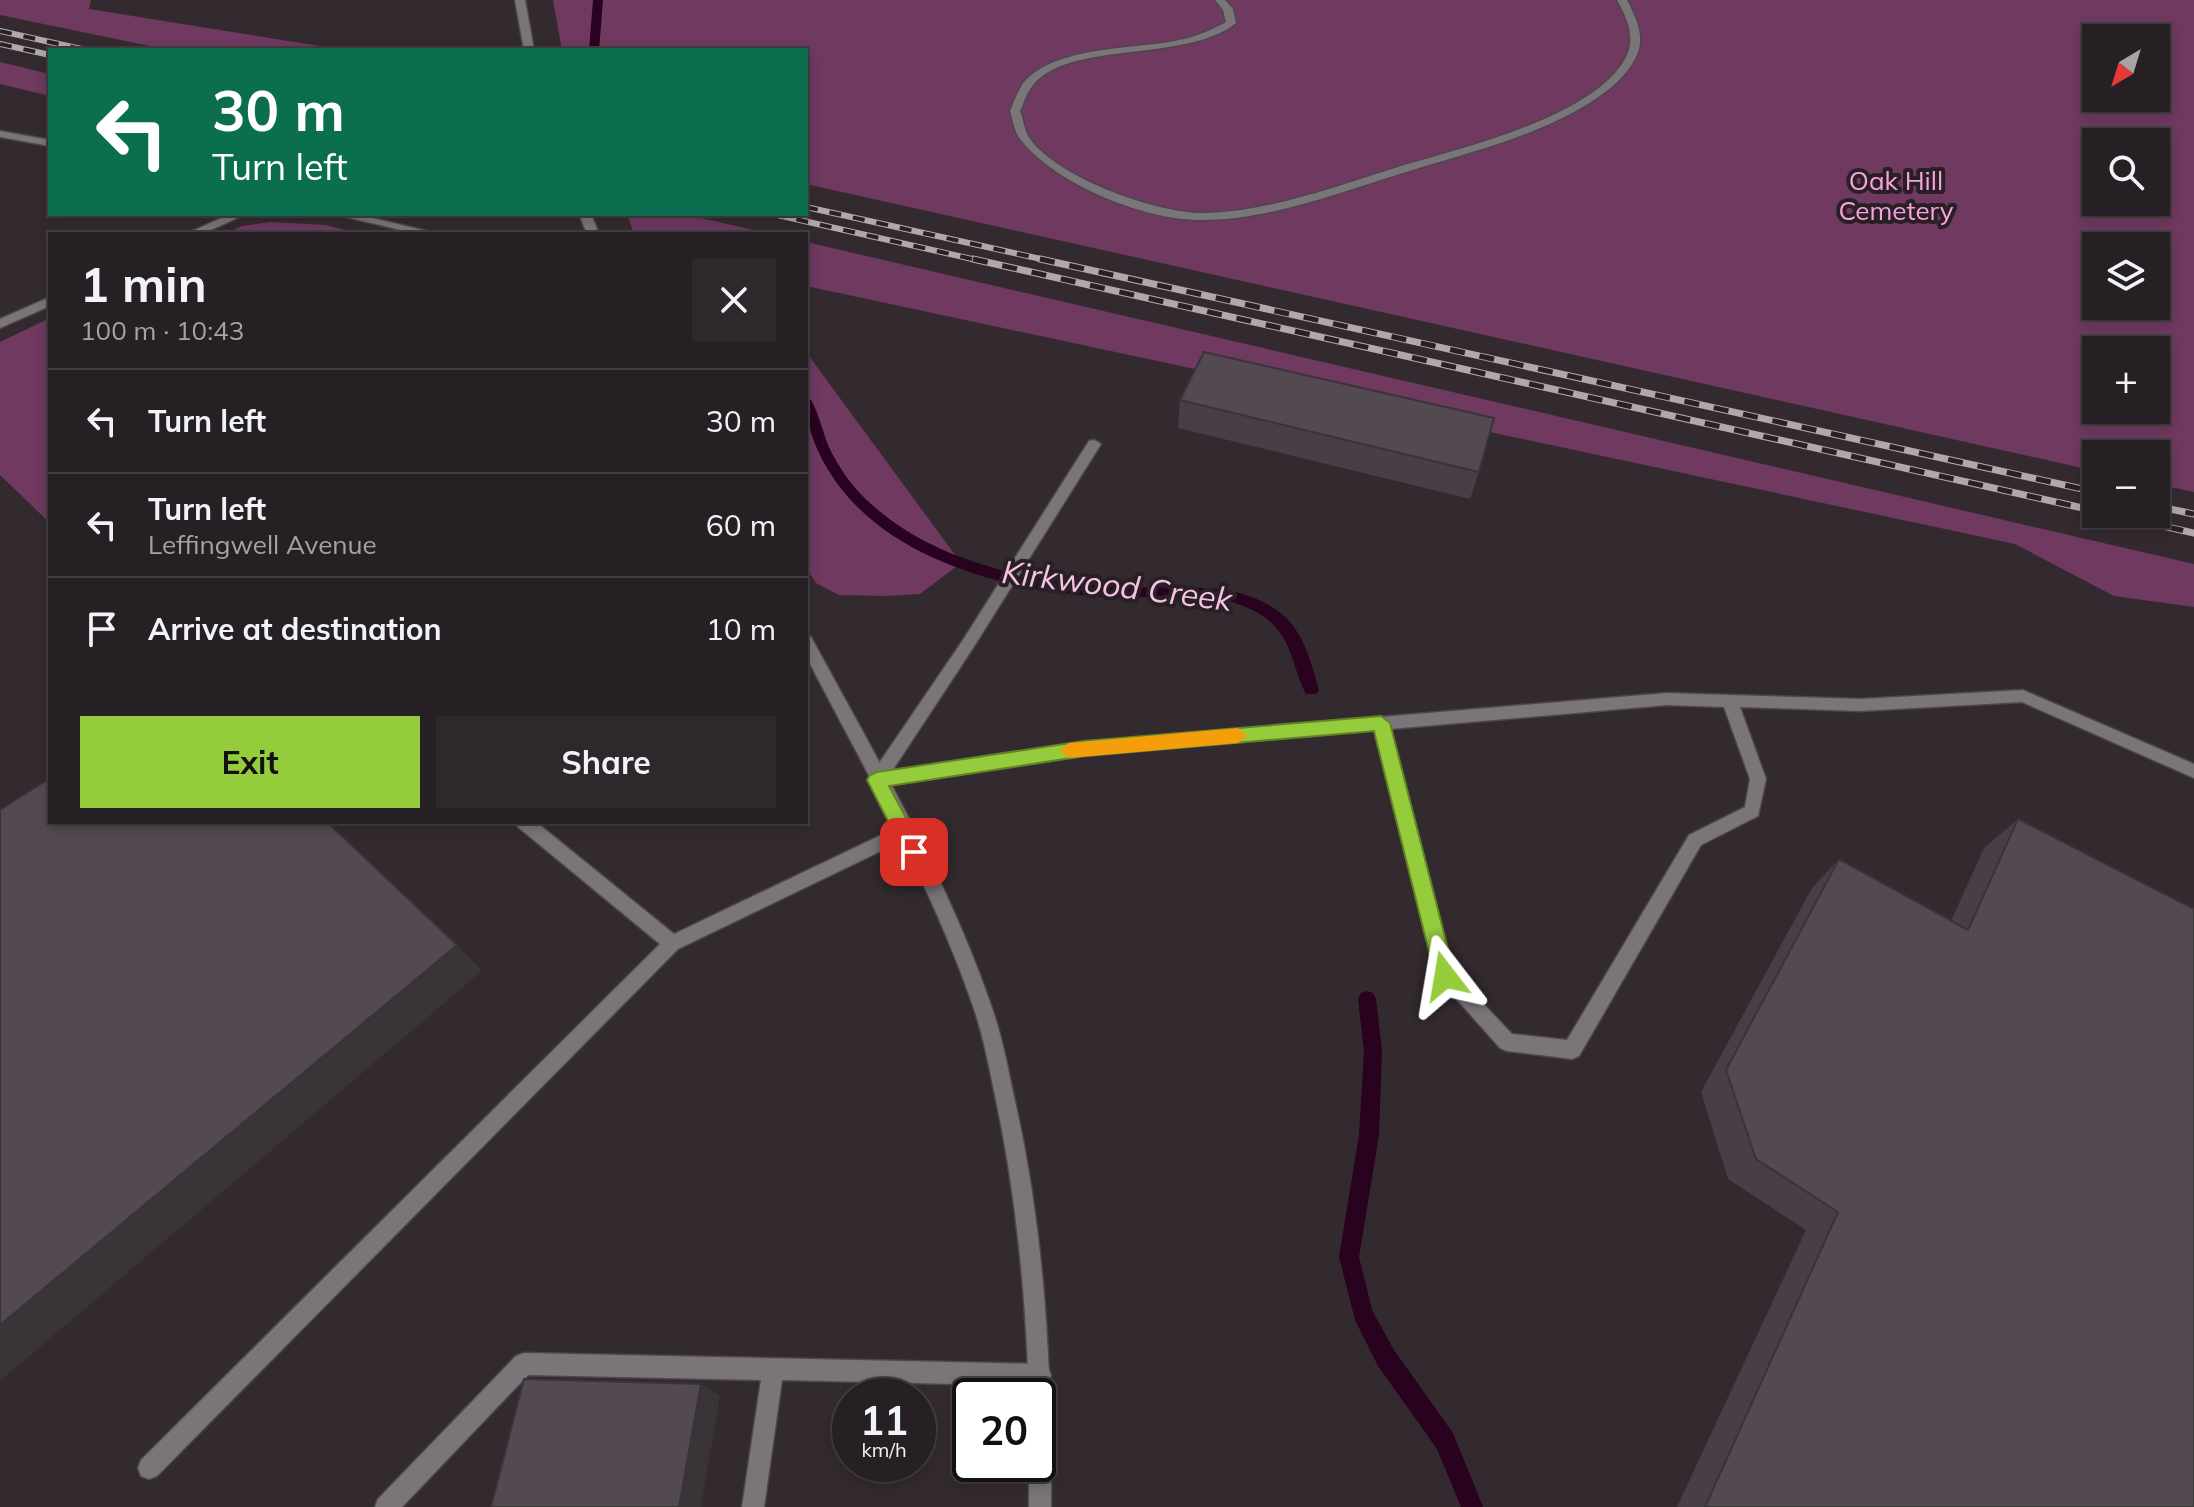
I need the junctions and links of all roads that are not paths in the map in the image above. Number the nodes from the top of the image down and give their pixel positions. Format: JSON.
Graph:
{"nodes":[{"id":1,"x":520,"y":0,"type":"edge"},
{"id":2,"x":1220,"y":0,"type":"edge"},
{"id":3,"x":1622,"y":0,"type":"edge"},
{"id":4,"x":529,"y":48,"type":"edge"},
{"id":5,"x":0,"y":134,"type":"edge"},
{"id":6,"x":48,"y":143,"type":"edge"},
{"id":7,"x":235,"y":216,"type":"edge"},
{"id":8,"x":349,"y":216,"type":"edge"},
{"id":9,"x":197,"y":232,"type":"edge"},
{"id":10,"x":424,"y":232,"type":"edge"},
{"id":11,"x":48,"y":302,"type":"edge"},
{"id":12,"x":0,"y":324,"type":"edge"},
{"id":13,"x":1094,"y":444,"type":"dead end"},
{"id":14,"x":808,"y":645,"type":"edge"},
{"id":15,"x":1730,"y":701,"type":"junction"},
{"id":16,"x":1381,"y":723,"type":"junction"},
{"id":17,"x":2194,"y":771,"type":"edge"},
{"id":18,"x":877,"y":780,"type":"junction"},
{"id":19,"x":526,"y":824,"type":"edge"},
{"id":20,"x":904,"y":832,"type":"junction"},
{"id":21,"x":672,"y":943,"type":"junction"},
{"id":22,"x":773,"y":1369,"type":"junction"},
{"id":23,"x":1040,"y":1375,"type":"junction"},
{"id":24,"x":149,"y":1468,"type":"dead end"},
{"id":25,"x":386,"y":1507,"type":"edge"},
{"id":26,"x":753,"y":1507,"type":"edge"},
{"id":27,"x":1040,"y":1507,"type":"edge"}],
"edges":[{"from":1,"to":4,"type":"street"},
{"from":2,"to":3,"type":"street"},
{"from":5,"to":6,"type":"street"},
{"from":7,"to":9,"type":"street"},
{"from":8,"to":10,"type":"street"},
{"from":11,"to":12,"type":"street"},
{"from":13,"to":18,"type":"street"},
{"from":14,"to":18,"type":"street"},
{"from":15,"to":16,"type":"street"},
{"from":15,"to":16,"type":"street"},
{"from":15,"to":17,"type":"street"},
{"from":16,"to":18,"type":"street"},
{"from":18,"to":20,"type":"street"},
{"from":19,"to":21,"type":"street"},
{"from":20,"to":21,"type":"street"},
{"from":20,"to":23,"type":"street"},
{"from":21,"to":24,"type":"street"},
{"from":22,"to":23,"type":"street"},
{"from":22,"to":25,"type":"street"},
{"from":22,"to":26,"type":"street"},
{"from":23,"to":27,"type":"street"}]}
